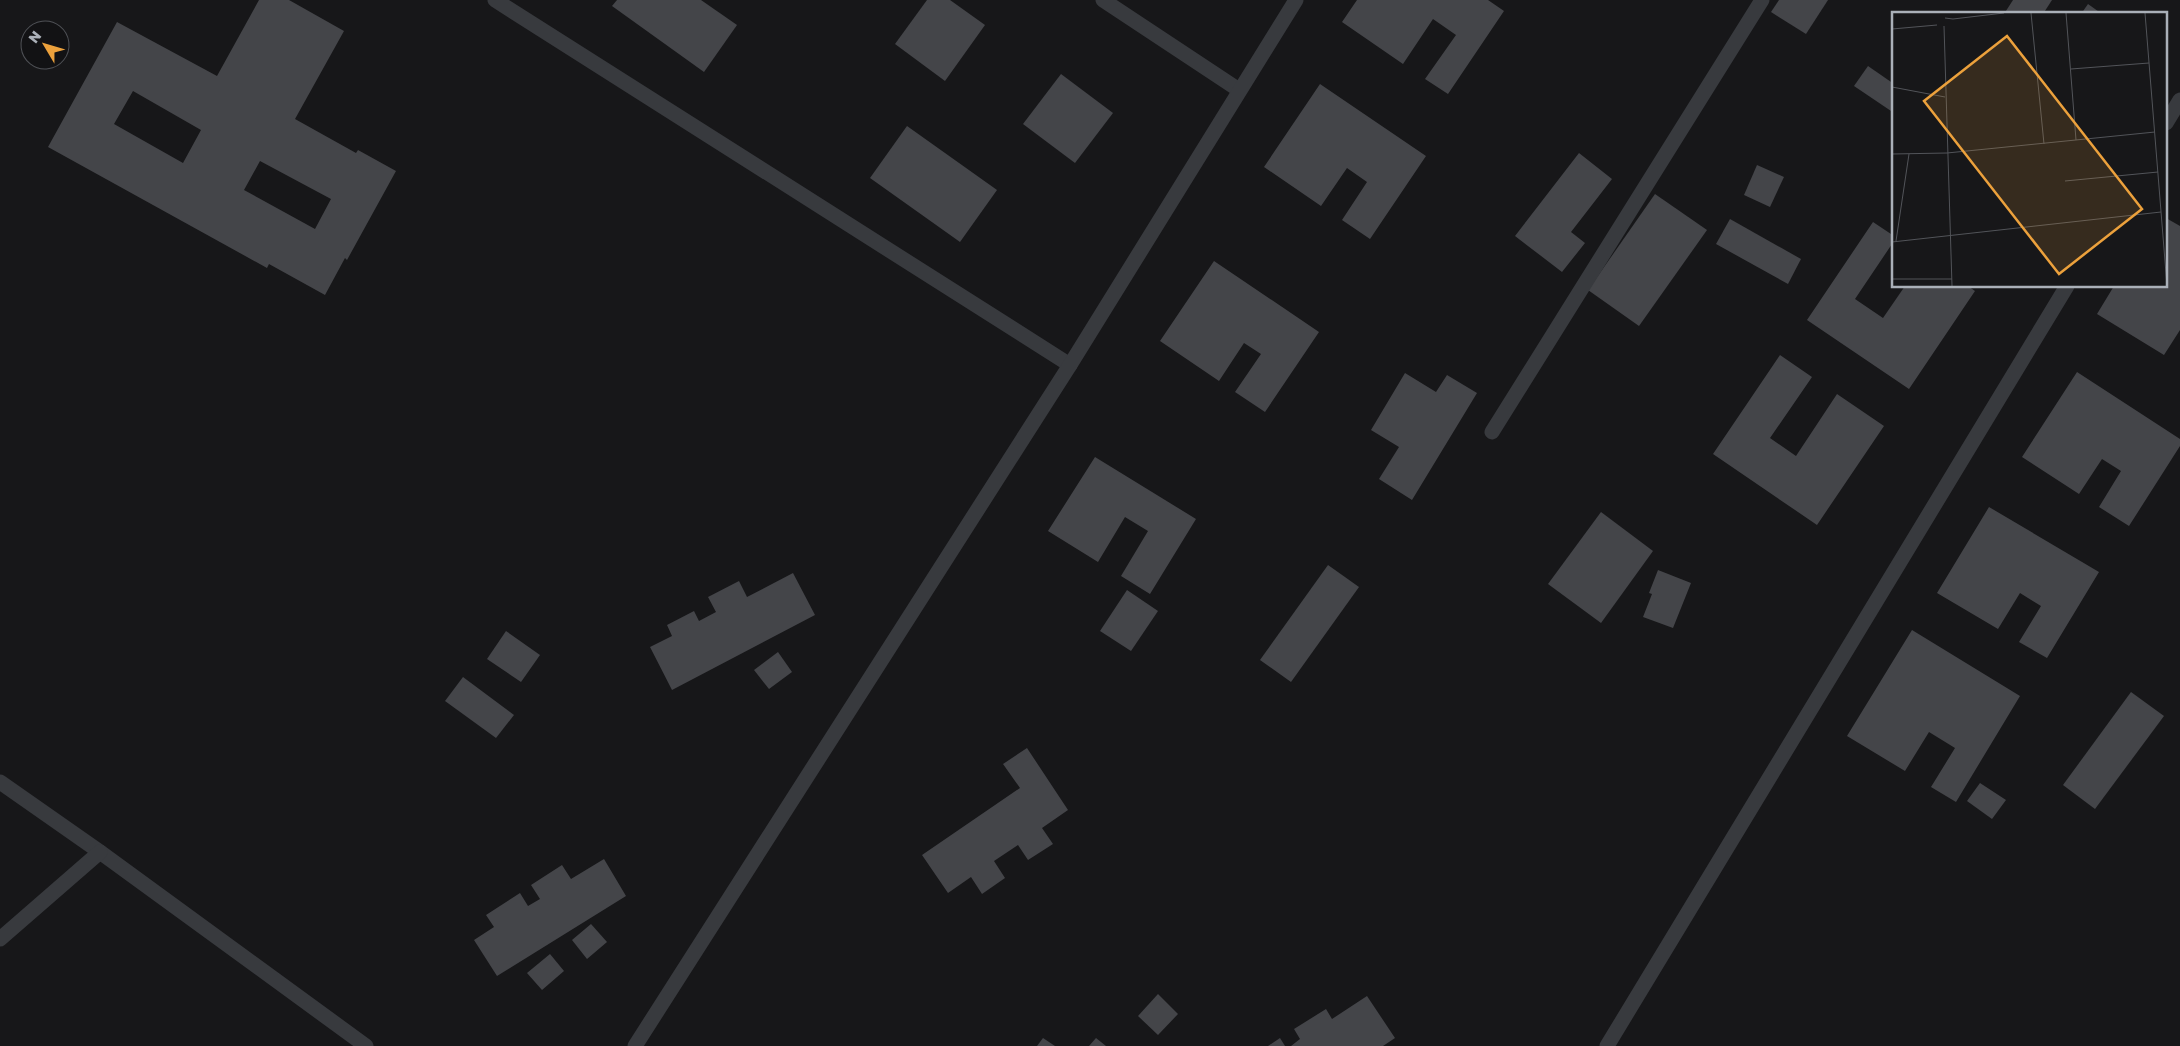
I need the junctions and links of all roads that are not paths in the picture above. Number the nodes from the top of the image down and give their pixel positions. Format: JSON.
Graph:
{"nodes":[{"id":1,"x":495,"y":0,"type":"edge"},
{"id":2,"x":1103,"y":0,"type":"edge"},
{"id":3,"x":1296,"y":0,"type":"edge"},
{"id":4,"x":1762,"y":0,"type":"edge"},
{"id":5,"x":1239,"y":90,"type":"junction"},
{"id":6,"x":2180,"y":100,"type":"edge"},
{"id":7,"x":2168,"y":120,"type":"edge"},
{"id":8,"x":2066,"y":288,"type":"edge"},
{"id":9,"x":1070,"y":365,"type":"junction"},
{"id":10,"x":1492,"y":432,"type":"dead end"},
{"id":11,"x":0,"y":782,"type":"edge"},
{"id":12,"x":100,"y":852,"type":"junction"},
{"id":13,"x":0,"y":939,"type":"edge"},
{"id":14,"x":366,"y":1046,"type":"edge"},
{"id":15,"x":635,"y":1046,"type":"edge"},
{"id":16,"x":1607,"y":1046,"type":"edge"}],
"edges":[{"from":1,"to":9,"type":"lane"},
{"from":2,"to":5,"type":"lane"},
{"from":3,"to":5,"type":"lane"},
{"from":4,"to":10,"type":"lane"},
{"from":5,"to":9,"type":"lane"},
{"from":6,"to":7,"type":"lane"},
{"from":8,"to":16,"type":"lane"},
{"from":9,"to":15,"type":"lane"},
{"from":11,"to":12,"type":"lane"},
{"from":12,"to":13,"type":"lane"},
{"from":12,"to":14,"type":"lane"}]}
